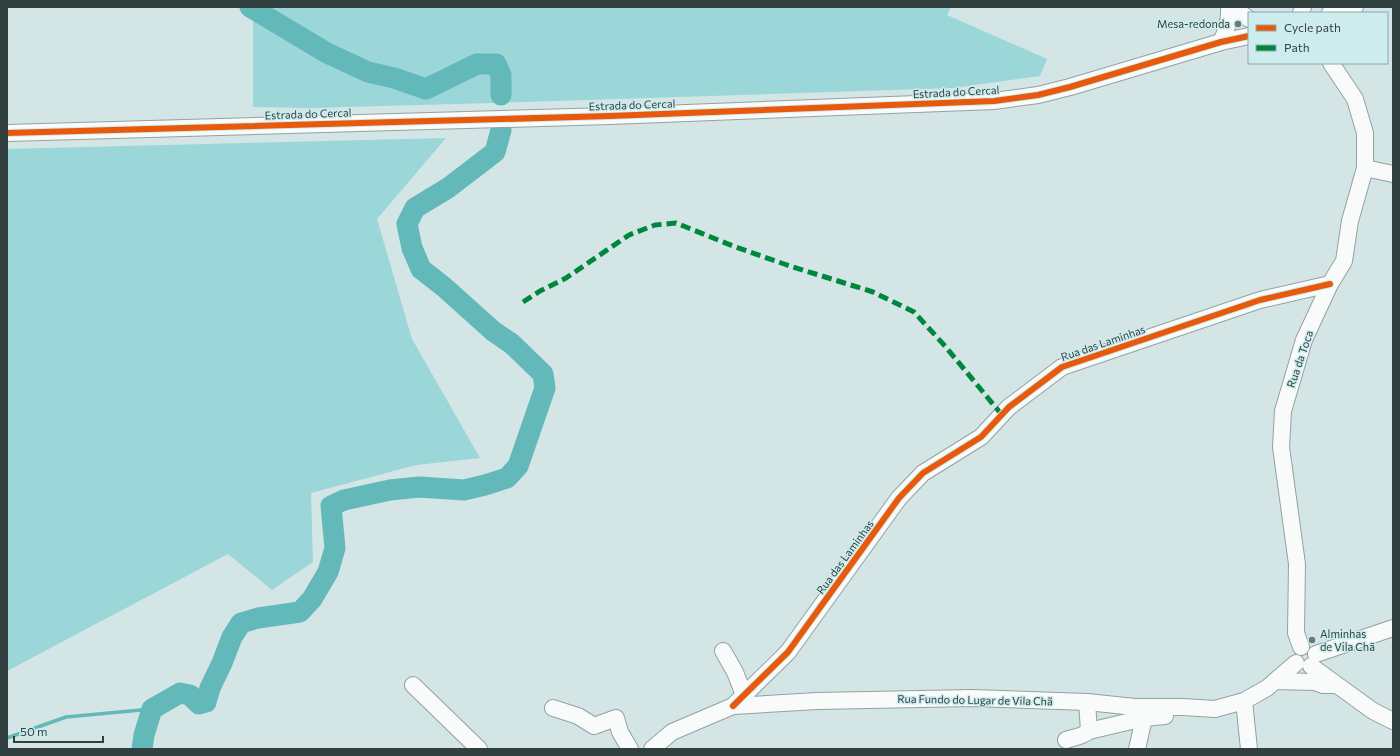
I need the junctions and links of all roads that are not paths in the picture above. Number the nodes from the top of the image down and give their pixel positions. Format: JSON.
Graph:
{"nodes":[{"id":1,"x":1231,"y":7,"type":"edge"},
{"id":2,"x":1355,"y":7,"type":"edge"},
{"id":3,"x":1334,"y":12,"type":"edge"},
{"id":4,"x":1248,"y":18,"type":"edge"},
{"id":5,"x":1248,"y":36,"type":"edge"},
{"id":6,"x":1221,"y":42,"type":"junction"},
{"id":7,"x":1332,"y":64,"type":"edge"},
{"id":8,"x":7,"y":133,"type":"edge"},
{"id":9,"x":1365,"y":168,"type":"junction"},
{"id":10,"x":1393,"y":174,"type":"edge"},
{"id":11,"x":1330,"y":284,"type":"junction"},
{"id":12,"x":1393,"y":628,"type":"edge"},
{"id":13,"x":722,"y":651,"type":"dead end"},
{"id":14,"x":1308,"y":661,"type":"junction"},
{"id":15,"x":1275,"y":681,"type":"junction"},
{"id":16,"x":413,"y":685,"type":"dead end"},
{"id":17,"x":1336,"y":685,"type":"junction"},
{"id":18,"x":739,"y":701,"type":"junction"},
{"id":19,"x":1244,"y":701,"type":"junction"},
{"id":20,"x":1087,"y":702,"type":"junction"},
{"id":21,"x":553,"y":708,"type":"dead end"},
{"id":22,"x":1198,"y":708,"type":"junction"},
{"id":23,"x":1144,"y":718,"type":"junction"},
{"id":24,"x":1393,"y":721,"type":"edge"},
{"id":25,"x":1089,"y":731,"type":"junction"},
{"id":26,"x":1066,"y":740,"type":"dead end"},
{"id":27,"x":479,"y":749,"type":"edge"},
{"id":28,"x":630,"y":749,"type":"edge"},
{"id":29,"x":652,"y":749,"type":"edge"},
{"id":30,"x":1137,"y":749,"type":"edge"},
{"id":31,"x":1249,"y":749,"type":"edge"}],
"edges":[{"from":1,"to":4,"type":"street"},
{"from":1,"to":6,"type":"street"},
{"from":2,"to":3,"type":"street"},
{"from":5,"to":6,"type":"street","name":"Estrada do Cercal"},
{"from":6,"to":8,"type":"street","name":"Estrada do Cercal"},
{"from":7,"to":9,"type":"street","name":"Rua da Toca"},
{"from":9,"to":10,"type":"street"},
{"from":9,"to":11,"type":"street","name":"Rua da Toca"},
{"from":11,"to":14,"type":"street","name":"Rua da Toca"},
{"from":11,"to":18,"type":"street","name":"Rua das Laminhas"},
{"from":12,"to":14,"type":"street"},
{"from":13,"to":18,"type":"street"},
{"from":14,"to":15,"type":"street","name":"Rua Fundo do Lugar de Vila Chã"},
{"from":14,"to":17,"type":"street"},
{"from":15,"to":17,"type":"street"},
{"from":15,"to":19,"type":"street","name":"Rua Fundo do Lugar de Vila Chã"},
{"from":16,"to":27,"type":"street"},
{"from":17,"to":24,"type":"street"},
{"from":18,"to":20,"type":"street","name":"Rua Fundo do Lugar de Vila Chã"},
{"from":18,"to":29,"type":"street","name":"Rua Fundo do Lugar de Vila Chã"},
{"from":19,"to":22,"type":"street","name":"Rua Fundo do Lugar de Vila Chã"},
{"from":19,"to":31,"type":"street"},
{"from":20,"to":22,"type":"street","name":"Rua Fundo do Lugar de Vila Chã"},
{"from":20,"to":25,"type":"street"},
{"from":21,"to":28,"type":"street"},
{"from":22,"to":23,"type":"street"},
{"from":23,"to":25,"type":"street"},
{"from":23,"to":30,"type":"street"},
{"from":25,"to":26,"type":"street"}]}
